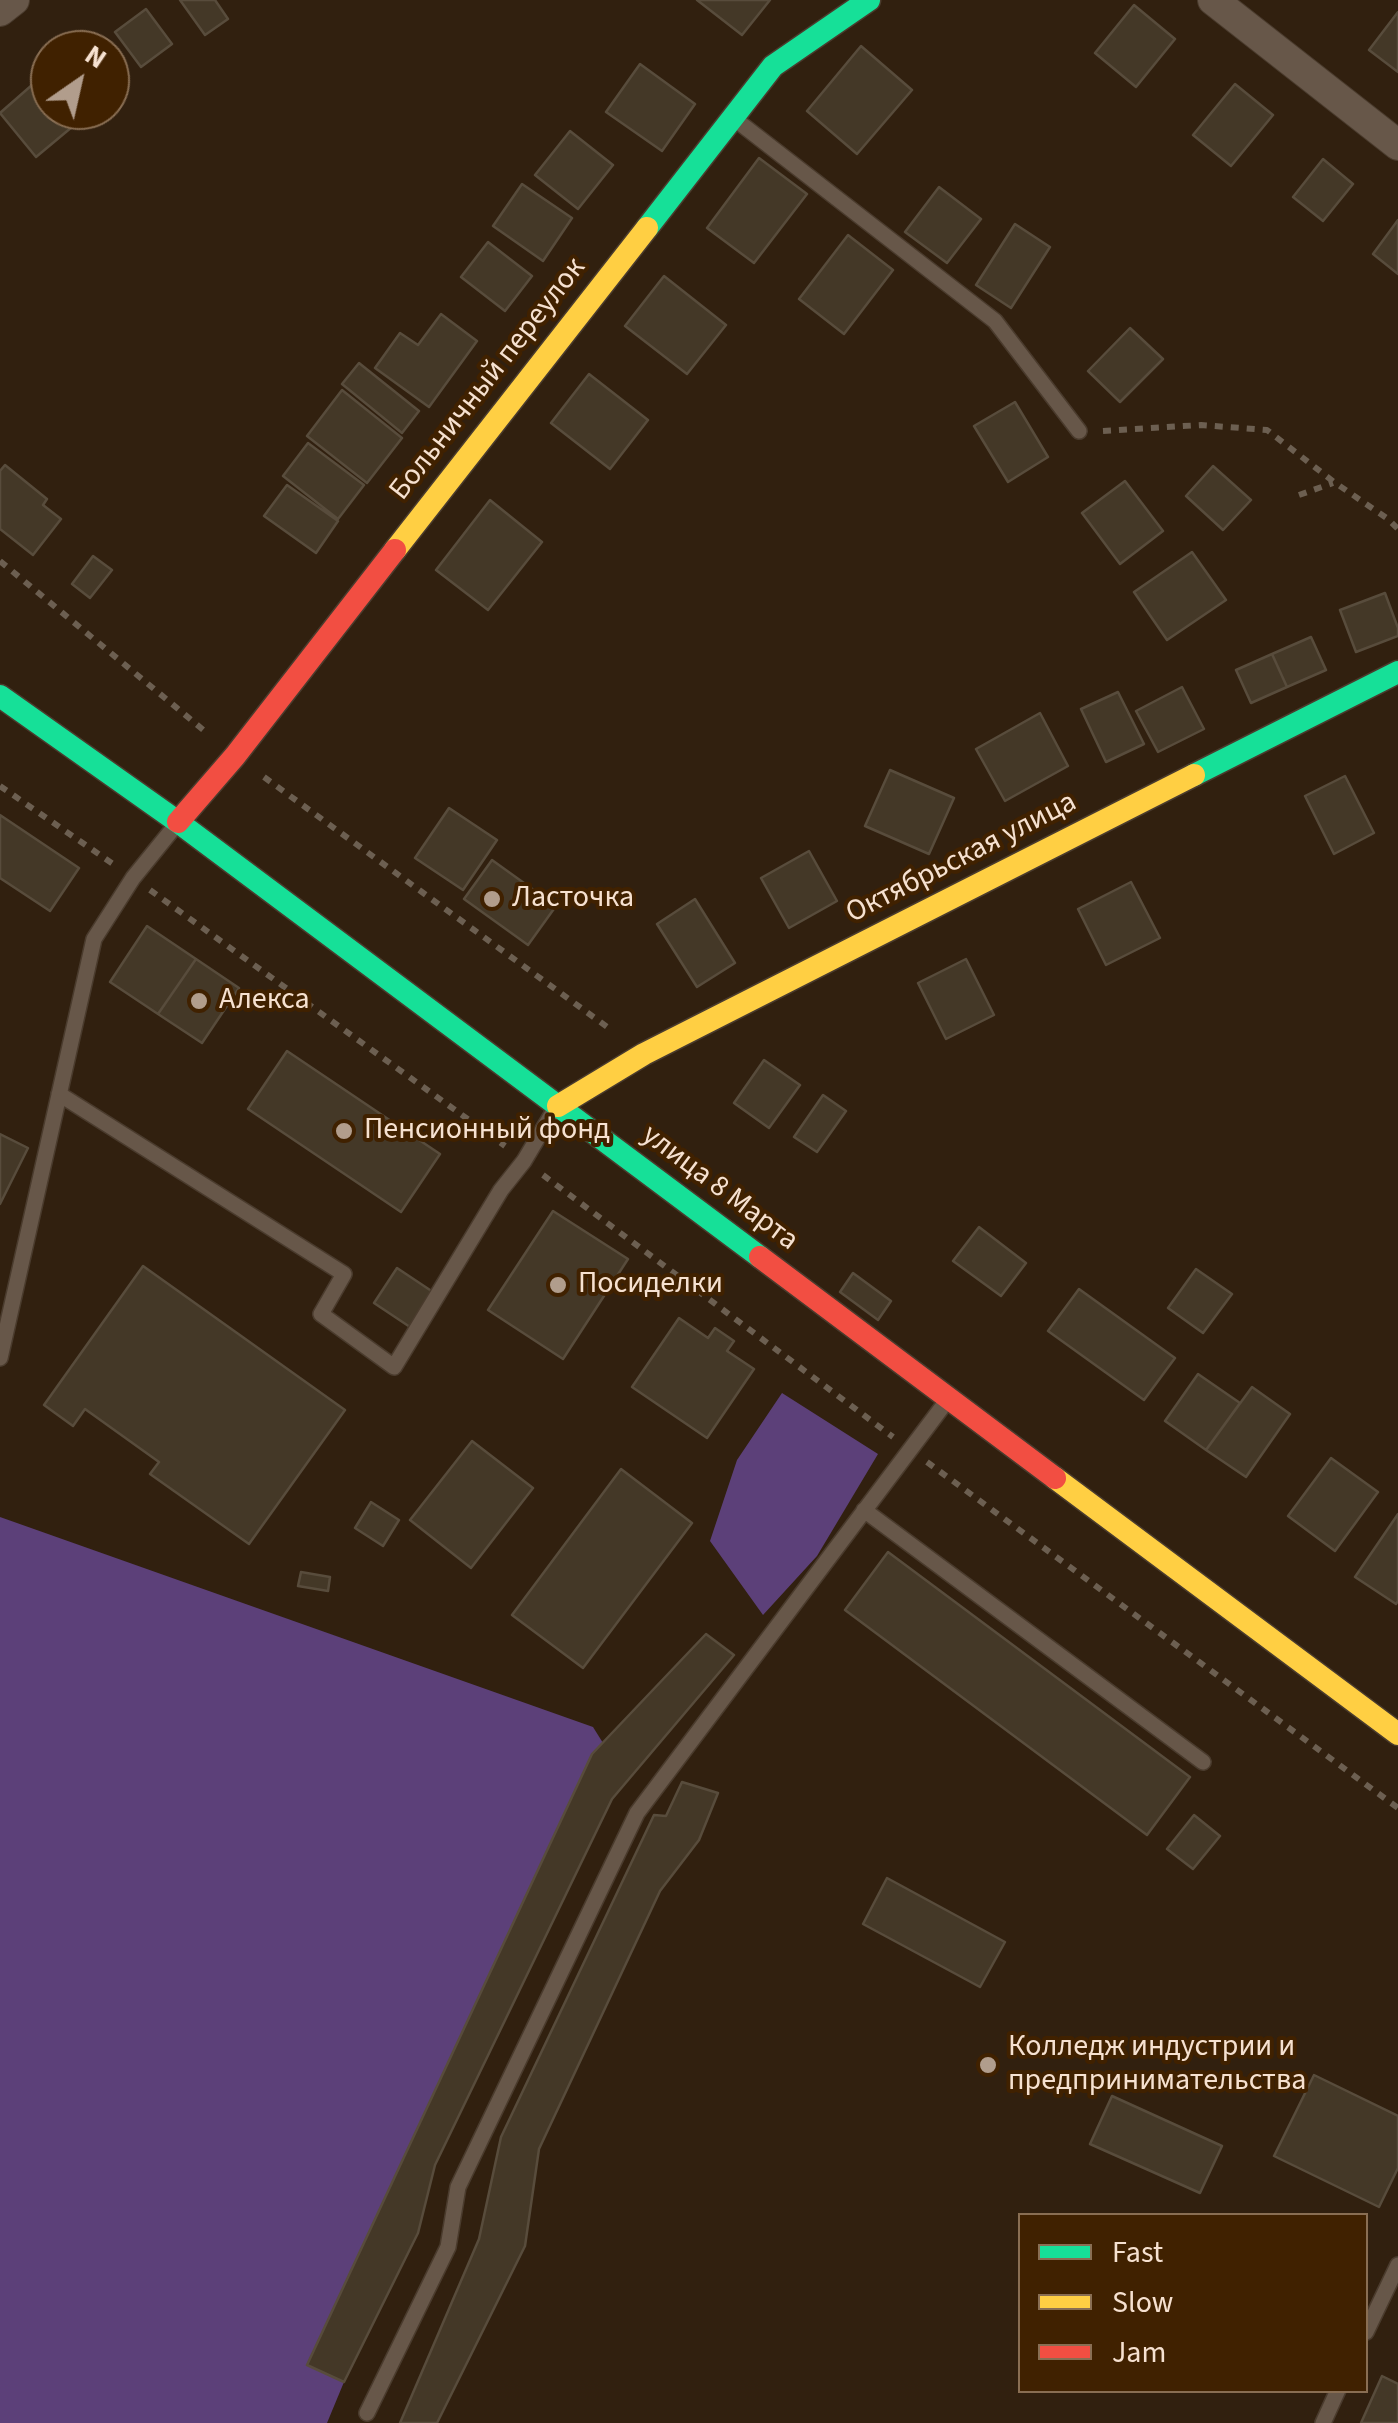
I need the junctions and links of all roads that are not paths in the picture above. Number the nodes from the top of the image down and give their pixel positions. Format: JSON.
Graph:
{"nodes":[{"id":1,"x":14,"y":0,"type":"edge"},
{"id":2,"x":869,"y":0,"type":"edge"},
{"id":3,"x":1213,"y":0,"type":"edge"},
{"id":4,"x":0,"y":11,"type":"edge"},
{"id":5,"x":733,"y":117,"type":"junction"},
{"id":6,"x":1398,"y":145,"type":"edge"},
{"id":7,"x":1078,"y":430,"type":"road end"},
{"id":8,"x":1398,"y":672,"type":"edge"},
{"id":9,"x":0,"y":696,"type":"edge"},
{"id":10,"x":178,"y":822,"type":"junction"},
{"id":11,"x":59,"y":1094,"type":"junction"},
{"id":12,"x":558,"y":1106,"type":"junction"},
{"id":13,"x":0,"y":1358,"type":"edge"},
{"id":14,"x":948,"y":1399,"type":"junction"},
{"id":15,"x":864,"y":1510,"type":"junction"},
{"id":16,"x":1398,"y":1734,"type":"edge"},
{"id":17,"x":1202,"y":1762,"type":"dead end"},
{"id":18,"x":1398,"y":2265,"type":"edge"},
{"id":19,"x":1368,"y":2328,"type":"edge"},
{"id":20,"x":1337,"y":2393,"type":"edge"},
{"id":21,"x":366,"y":2413,"type":"dead end"},
{"id":22,"x":1322,"y":2423,"type":"edge"}],
"edges":[{"from":1,"to":4,"type":"street"},
{"from":2,"to":5,"type":"street","name":"Больничный переулок"},
{"from":3,"to":6,"type":"street"},
{"from":5,"to":7,"type":"lane"},
{"from":5,"to":10,"type":"street","name":"Больничный переулок"},
{"from":8,"to":12,"type":"street","name":"Октябрьская улица"},
{"from":9,"to":10,"type":"street","name":"улица 8 Марта"},
{"from":10,"to":11,"type":"lane"},
{"from":10,"to":12,"type":"street","name":"улица 8 Марта"},
{"from":11,"to":12,"type":"lane"},
{"from":11,"to":13,"type":"lane"},
{"from":12,"to":14,"type":"street","name":"улица 8 Марта"},
{"from":14,"to":15,"type":"lane"},
{"from":14,"to":16,"type":"street","name":"улица 8 Марта"},
{"from":15,"to":17,"type":"lane"},
{"from":15,"to":21,"type":"lane"},
{"from":18,"to":19,"type":"lane"},
{"from":20,"to":22,"type":"lane"}]}
